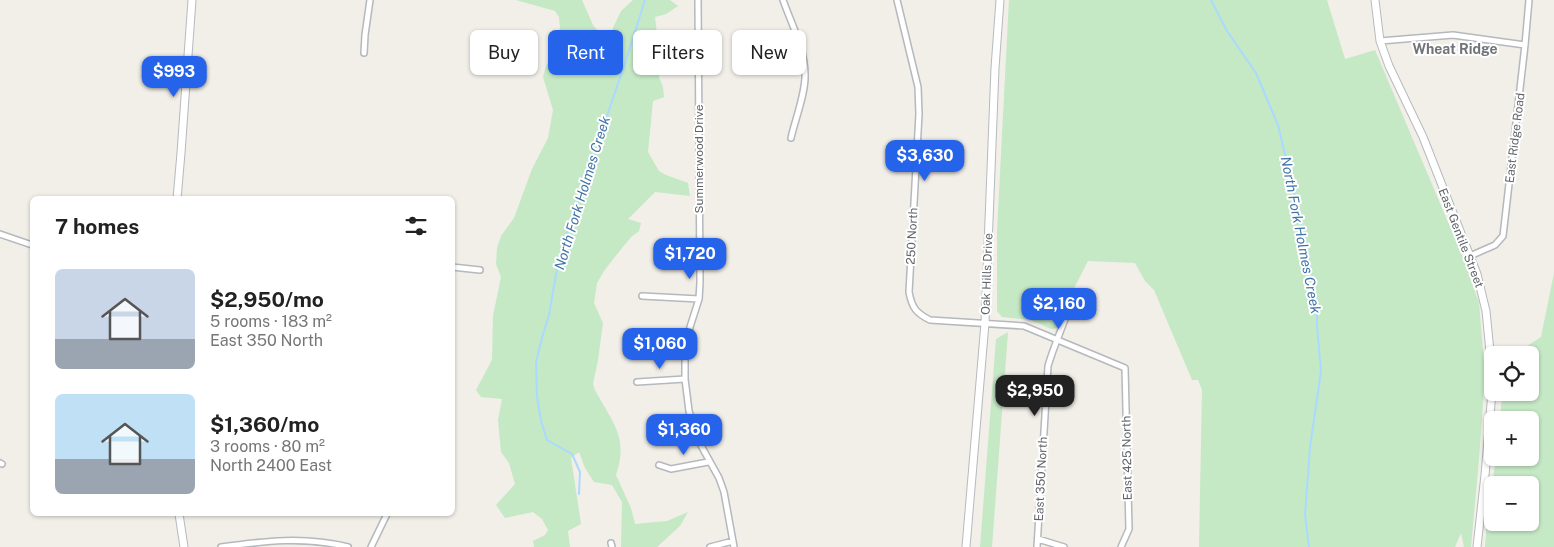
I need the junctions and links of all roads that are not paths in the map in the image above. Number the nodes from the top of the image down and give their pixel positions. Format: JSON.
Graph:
{"nodes":[{"id":1,"x":192,"y":0,"type":"edge"},
{"id":2,"x":370,"y":0,"type":"edge"},
{"id":3,"x":698,"y":0,"type":"edge"},
{"id":4,"x":782,"y":0,"type":"edge"},
{"id":5,"x":897,"y":0,"type":"edge"},
{"id":6,"x":1000,"y":0,"type":"edge"},
{"id":7,"x":1375,"y":0,"type":"edge"},
{"id":8,"x":1529,"y":0,"type":"edge"},
{"id":9,"x":1380,"y":41,"type":"junction"},
{"id":10,"x":1525,"y":45,"type":"junction"},
{"id":11,"x":364,"y":53,"type":"dead end"},
{"id":12,"x":791,"y":138,"type":"dead end"},
{"id":13,"x":177,"y":196,"type":"edge"},
{"id":14,"x":0,"y":234,"type":"edge"},
{"id":15,"x":30,"y":244,"type":"edge"},
{"id":16,"x":1470,"y":256,"type":"junction"},
{"id":17,"x":455,"y":267,"type":"edge"},
{"id":18,"x":480,"y":270,"type":"dead end"},
{"id":19,"x":642,"y":296,"type":"dead end"},
{"id":20,"x":1074,"y":296,"type":"dead end"},
{"id":21,"x":699,"y":299,"type":"junction"},
{"id":22,"x":985,"y":323,"type":"junction"},
{"id":23,"x":1057,"y":340,"type":"junction"},
{"id":24,"x":685,"y":379,"type":"junction"},
{"id":25,"x":637,"y":382,"type":"dead end"},
{"id":26,"x":708,"y":462,"type":"junction"},
{"id":27,"x":659,"y":465,"type":"dead end"},
{"id":28,"x":178,"y":516,"type":"edge"},
{"id":29,"x":386,"y":516,"type":"edge"},
{"id":30,"x":1038,"y":538,"type":"junction"},
{"id":31,"x":266,"y":544,"type":"edge"},
{"id":32,"x":734,"y":544,"type":"edge"},
{"id":33,"x":184,"y":547,"type":"edge"},
{"id":34,"x":220,"y":547,"type":"edge"},
{"id":35,"x":348,"y":547,"type":"edge"},
{"id":36,"x":371,"y":547,"type":"edge"},
{"id":37,"x":710,"y":547,"type":"edge"},
{"id":38,"x":966,"y":547,"type":"edge"},
{"id":39,"x":1037,"y":547,"type":"edge"},
{"id":40,"x":1064,"y":547,"type":"edge"},
{"id":41,"x":1121,"y":547,"type":"edge"},
{"id":42,"x":1477,"y":547,"type":"edge"}],
"edges":[{"from":1,"to":13,"type":"street"},
{"from":2,"to":11,"type":"street"},
{"from":3,"to":21,"type":"street","name":"Summerwood Drive"},
{"from":4,"to":12,"type":"street"},
{"from":5,"to":22,"type":"street","name":"250 North"},
{"from":6,"to":22,"type":"street","name":"Oak Hills Drive"},
{"from":7,"to":9,"type":"street","name":"East Gentile Street"},
{"from":8,"to":10,"type":"street","name":"East Ridge Road"},
{"from":9,"to":10,"type":"street"},
{"from":9,"to":16,"type":"street","name":"East Gentile Street"},
{"from":10,"to":16,"type":"street","name":"East Ridge Road"},
{"from":14,"to":15,"type":"street"},
{"from":16,"to":42,"type":"street","name":"East Gentile Street"},
{"from":17,"to":18,"type":"street"},
{"from":19,"to":21,"type":"street"},
{"from":20,"to":23,"type":"street","name":"East 350 North"},
{"from":21,"to":24,"type":"street","name":"Summerwood Drive"},
{"from":22,"to":23,"type":"street"},
{"from":22,"to":38,"type":"street","name":"Oak Hills Drive"},
{"from":23,"to":30,"type":"street","name":"East 350 North"},
{"from":23,"to":41,"type":"street","name":"East 425 North"},
{"from":24,"to":25,"type":"street"},
{"from":24,"to":26,"type":"street","name":"Summerwood Drive"},
{"from":26,"to":27,"type":"street"},
{"from":26,"to":32,"type":"street","name":"Summerwood Drive"},
{"from":28,"to":33,"type":"street"},
{"from":29,"to":36,"type":"street"},
{"from":30,"to":39,"type":"street","name":"East 350 North"},
{"from":30,"to":40,"type":"street"},
{"from":31,"to":34,"type":"street"},
{"from":31,"to":35,"type":"street"},
{"from":32,"to":37,"type":"street"}]}
